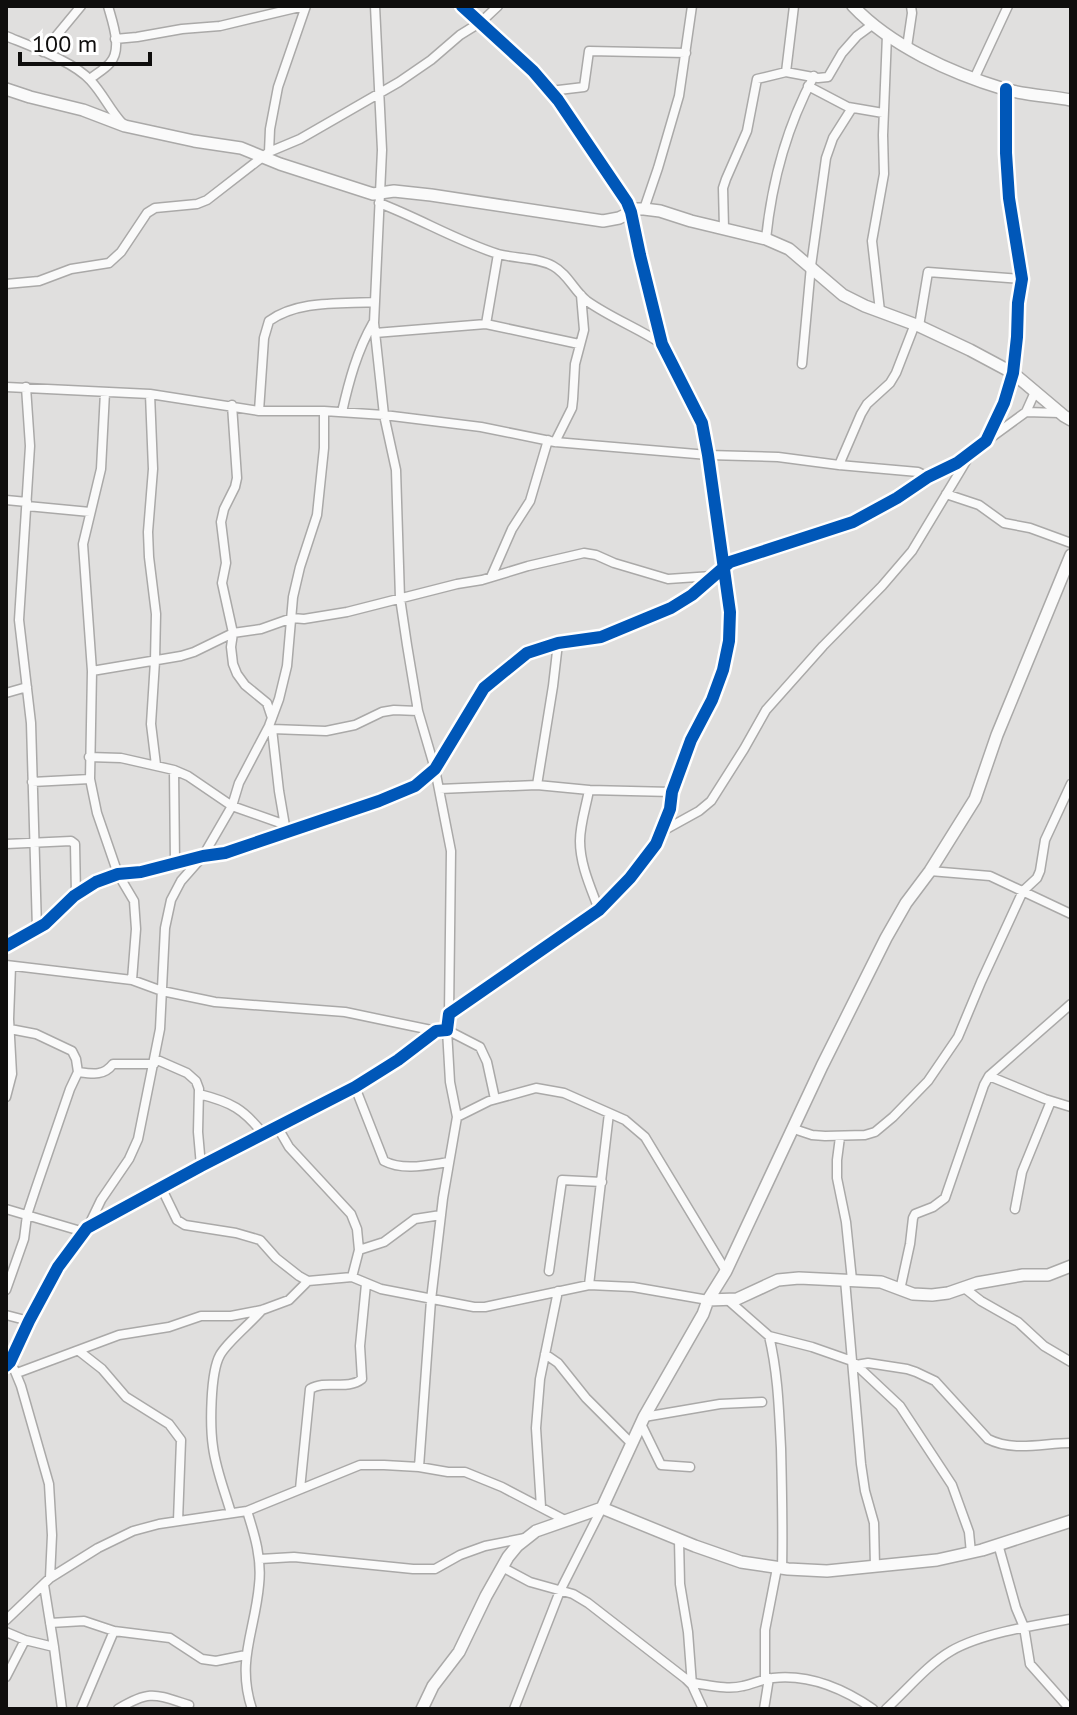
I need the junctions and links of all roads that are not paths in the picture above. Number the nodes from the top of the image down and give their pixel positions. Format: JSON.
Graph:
{"nodes":[{"id":1,"x":81,"y":6,"type":"edge"},
{"id":2,"x":108,"y":6,"type":"edge"},
{"id":3,"x":305,"y":6,"type":"edge"},
{"id":4,"x":375,"y":6,"type":"edge"},
{"id":5,"x":462,"y":6,"type":"edge"},
{"id":6,"x":498,"y":6,"type":"edge"},
{"id":7,"x":692,"y":6,"type":"edge"},
{"id":8,"x":794,"y":6,"type":"edge"},
{"id":9,"x":853,"y":6,"type":"edge"},
{"id":10,"x":911,"y":6,"type":"edge"},
{"id":11,"x":1008,"y":6,"type":"edge"},
{"id":12,"x":481,"y":22,"type":"junction"},
{"id":13,"x":872,"y":25,"type":"junction"},
{"id":14,"x":887,"y":35,"type":"junction"},
{"id":15,"x":6,"y":36,"type":"edge"},
{"id":16,"x":115,"y":39,"type":"junction"},
{"id":17,"x":907,"y":47,"type":"junction"},
{"id":18,"x":43,"y":52,"type":"junction"},
{"id":19,"x":686,"y":53,"type":"junction"},
{"id":20,"x":786,"y":72,"type":"junction"},
{"id":21,"x":814,"y":76,"type":"junction"},
{"id":22,"x":90,"y":79,"type":"junction"},
{"id":23,"x":974,"y":79,"type":"junction"},
{"id":24,"x":808,"y":86,"type":"junction"},
{"id":25,"x":6,"y":89,"type":"edge"},
{"id":26,"x":1006,"y":89,"type":"junction"},
{"id":27,"x":550,"y":91,"type":"junction"},
{"id":28,"x":379,"y":93,"type":"junction"},
{"id":29,"x":1071,"y":100,"type":"edge"},
{"id":30,"x":852,"y":108,"type":"junction"},
{"id":31,"x":883,"y":113,"type":"junction"},
{"id":32,"x":125,"y":126,"type":"junction"},
{"id":33,"x":266,"y":155,"type":"junction"},
{"id":34,"x":380,"y":199,"type":"junction"},
{"id":35,"x":644,"y":209,"type":"junction"},
{"id":36,"x":631,"y":212,"type":"junction"},
{"id":37,"x":724,"y":228,"type":"junction"},
{"id":38,"x":766,"y":239,"type":"junction"},
{"id":39,"x":498,"y":254,"type":"junction"},
{"id":40,"x":811,"y":266,"type":"junction"},
{"id":41,"x":1022,"y":279,"type":"junction"},
{"id":42,"x":6,"y":284,"type":"edge"},
{"id":43,"x":580,"y":294,"type":"junction"},
{"id":44,"x":375,"y":302,"type":"junction"},
{"id":45,"x":880,"y":311,"type":"junction"},
{"id":46,"x":374,"y":323,"type":"junction"},
{"id":47,"x":486,"y":324,"type":"junction"},
{"id":48,"x":917,"y":325,"type":"junction"},
{"id":49,"x":375,"y":333,"type":"junction"},
{"id":50,"x":579,"y":344,"type":"junction"},
{"id":51,"x":662,"y":344,"type":"junction"},
{"id":52,"x":802,"y":364,"type":"dead end"},
{"id":53,"x":1013,"y":373,"type":"junction"},
{"id":54,"x":6,"y":387,"type":"edge"},
{"id":55,"x":26,"y":387,"type":"junction"},
{"id":56,"x":105,"y":392,"type":"junction"},
{"id":57,"x":1035,"y":392,"type":"junction"},
{"id":58,"x":150,"y":394,"type":"junction"},
{"id":59,"x":232,"y":405,"type":"junction"},
{"id":60,"x":259,"y":411,"type":"junction"},
{"id":61,"x":324,"y":411,"type":"junction"},
{"id":62,"x":342,"y":412,"type":"junction"},
{"id":63,"x":1026,"y":412,"type":"junction"},
{"id":64,"x":384,"y":415,"type":"junction"},
{"id":65,"x":1066,"y":416,"type":"edge"},
{"id":66,"x":551,"y":441,"type":"junction"},
{"id":67,"x":986,"y":441,"type":"junction"},
{"id":68,"x":971,"y":454,"type":"junction"},
{"id":69,"x":708,"y":455,"type":"junction"},
{"id":70,"x":839,"y":465,"type":"junction"},
{"id":71,"x":928,"y":477,"type":"junction"},
{"id":72,"x":946,"y":494,"type":"junction"},
{"id":73,"x":6,"y":500,"type":"edge"},
{"id":74,"x":27,"y":504,"type":"junction"},
{"id":75,"x":90,"y":512,"type":"junction"},
{"id":76,"x":1071,"y":543,"type":"edge"},
{"id":77,"x":1071,"y":555,"type":"edge"},
{"id":78,"x":723,"y":569,"type":"junction"},
{"id":79,"x":713,"y":576,"type":"junction"},
{"id":80,"x":491,"y":577,"type":"junction"},
{"id":81,"x":400,"y":598,"type":"junction"},
{"id":82,"x":292,"y":618,"type":"junction"},
{"id":83,"x":233,"y":633,"type":"junction"},
{"id":84,"x":558,"y":643,"type":"junction"},
{"id":85,"x":155,"y":661,"type":"junction"},
{"id":86,"x":92,"y":671,"type":"junction"},
{"id":87,"x":27,"y":687,"type":"junction"},
{"id":88,"x":6,"y":693,"type":"edge"},
{"id":89,"x":418,"y":711,"type":"junction"},
{"id":90,"x":271,"y":724,"type":"junction"},
{"id":91,"x":89,"y":757,"type":"junction"},
{"id":92,"x":156,"y":765,"type":"junction"},
{"id":93,"x":435,"y":769,"type":"junction"},
{"id":94,"x":174,"y":770,"type":"junction"},
{"id":95,"x":90,"y":779,"type":"junction"},
{"id":96,"x":32,"y":782,"type":"junction"},
{"id":97,"x":1071,"y":784,"type":"edge"},
{"id":98,"x":537,"y":785,"type":"junction"},
{"id":99,"x":439,"y":789,"type":"junction"},
{"id":100,"x":589,"y":790,"type":"junction"},
{"id":101,"x":672,"y":792,"type":"junction"},
{"id":102,"x":232,"y":806,"type":"junction"},
{"id":103,"x":670,"y":809,"type":"junction"},
{"id":104,"x":684,"y":820,"type":"junction"},
{"id":105,"x":285,"y":828,"type":"junction"},
{"id":106,"x":661,"y":832,"type":"junction"},
{"id":107,"x":6,"y":844,"type":"edge"},
{"id":108,"x":34,"y":844,"type":"junction"},
{"id":109,"x":203,"y":856,"type":"junction"},
{"id":110,"x":175,"y":863,"type":"junction"},
{"id":111,"x":930,"y":871,"type":"junction"},
{"id":112,"x":118,"y":874,"type":"junction"},
{"id":113,"x":1023,"y":891,"type":"junction"},
{"id":114,"x":76,"y":895,"type":"junction"},
{"id":115,"x":599,"y":910,"type":"junction"},
{"id":116,"x":1071,"y":914,"type":"edge"},
{"id":117,"x":37,"y":929,"type":"junction"},
{"id":118,"x":6,"y":946,"type":"edge"},
{"id":119,"x":9,"y":966,"type":"edge"},
{"id":120,"x":132,"y":980,"type":"junction"},
{"id":121,"x":162,"y":991,"type":"junction"},
{"id":122,"x":1071,"y":1004,"type":"edge"},
{"id":123,"x":449,"y":1014,"type":"junction"},
{"id":124,"x":10,"y":1029,"type":"junction"},
{"id":125,"x":447,"y":1030,"type":"junction"},
{"id":126,"x":436,"y":1031,"type":"junction"},
{"id":127,"x":155,"y":1061,"type":"junction"},
{"id":128,"x":78,"y":1072,"type":"junction"},
{"id":129,"x":989,"y":1076,"type":"junction"},
{"id":130,"x":355,"y":1087,"type":"junction"},
{"id":131,"x":199,"y":1094,"type":"junction"},
{"id":132,"x":6,"y":1097,"type":"edge"},
{"id":133,"x":495,"y":1099,"type":"junction"},
{"id":134,"x":1051,"y":1101,"type":"junction"},
{"id":135,"x":1071,"y":1107,"type":"edge"},
{"id":136,"x":609,"y":1113,"type":"junction"},
{"id":137,"x":457,"y":1117,"type":"junction"},
{"id":138,"x":278,"y":1128,"type":"junction"},
{"id":139,"x":794,"y":1129,"type":"junction"},
{"id":140,"x":264,"y":1135,"type":"junction"},
{"id":141,"x":840,"y":1137,"type":"junction"},
{"id":142,"x":449,"y":1162,"type":"junction"},
{"id":143,"x":201,"y":1166,"type":"junction"},
{"id":144,"x":602,"y":1182,"type":"junction"},
{"id":145,"x":161,"y":1187,"type":"junction"},
{"id":146,"x":6,"y":1209,"type":"edge"},
{"id":147,"x":1015,"y":1209,"type":"dead end"},
{"id":148,"x":27,"y":1215,"type":"junction"},
{"id":149,"x":441,"y":1215,"type":"junction"},
{"id":150,"x":86,"y":1230,"type":"junction"},
{"id":151,"x":359,"y":1250,"type":"junction"},
{"id":152,"x":1071,"y":1266,"type":"edge"},
{"id":153,"x":549,"y":1271,"type":"dead end"},
{"id":154,"x":726,"y":1271,"type":"junction"},
{"id":155,"x":352,"y":1277,"type":"junction"},
{"id":156,"x":848,"y":1280,"type":"junction"},
{"id":157,"x":308,"y":1281,"type":"junction"},
{"id":158,"x":366,"y":1284,"type":"junction"},
{"id":159,"x":589,"y":1285,"type":"junction"},
{"id":160,"x":962,"y":1287,"type":"junction"},
{"id":161,"x":6,"y":1290,"type":"edge"},
{"id":162,"x":900,"y":1290,"type":"junction"},
{"id":163,"x":558,"y":1291,"type":"junction"},
{"id":164,"x":431,"y":1300,"type":"junction"},
{"id":165,"x":708,"y":1300,"type":"junction"},
{"id":166,"x":728,"y":1300,"type":"junction"},
{"id":167,"x":262,"y":1310,"type":"junction"},
{"id":168,"x":6,"y":1315,"type":"edge"},
{"id":169,"x":29,"y":1321,"type":"junction"},
{"id":170,"x":769,"y":1336,"type":"junction"},
{"id":171,"x":79,"y":1351,"type":"junction"},
{"id":172,"x":545,"y":1354,"type":"junction"},
{"id":173,"x":1071,"y":1362,"type":"edge"},
{"id":174,"x":854,"y":1363,"type":"junction"},
{"id":175,"x":8,"y":1364,"type":"edge"},
{"id":176,"x":17,"y":1373,"type":"junction"},
{"id":177,"x":762,"y":1402,"type":"dead end"},
{"id":178,"x":642,"y":1421,"type":"junction"},
{"id":179,"x":631,"y":1443,"type":"junction"},
{"id":180,"x":1071,"y":1443,"type":"edge"},
{"id":181,"x":419,"y":1467,"type":"junction"},
{"id":182,"x":690,"y":1467,"type":"dead end"},
{"id":183,"x":300,"y":1489,"type":"junction"},
{"id":184,"x":541,"y":1507,"type":"junction"},
{"id":185,"x":602,"y":1508,"type":"junction"},
{"id":186,"x":247,"y":1511,"type":"junction"},
{"id":187,"x":231,"y":1513,"type":"junction"},
{"id":188,"x":565,"y":1520,"type":"junction"},
{"id":189,"x":178,"y":1521,"type":"junction"},
{"id":190,"x":1071,"y":1521,"type":"edge"},
{"id":191,"x":526,"y":1538,"type":"junction"},
{"id":192,"x":679,"y":1540,"type":"junction"},
{"id":193,"x":998,"y":1544,"type":"junction"},
{"id":194,"x":971,"y":1553,"type":"junction"},
{"id":195,"x":260,"y":1559,"type":"junction"},
{"id":196,"x":875,"y":1566,"type":"junction"},
{"id":197,"x":502,"y":1567,"type":"junction"},
{"id":198,"x":780,"y":1568,"type":"junction"},
{"id":199,"x":47,"y":1582,"type":"junction"},
{"id":200,"x":560,"y":1591,"type":"junction"},
{"id":201,"x":1071,"y":1619,"type":"edge"},
{"id":202,"x":6,"y":1620,"type":"edge"},
{"id":203,"x":50,"y":1623,"type":"junction"},
{"id":204,"x":1024,"y":1627,"type":"junction"},
{"id":205,"x":114,"y":1631,"type":"junction"},
{"id":206,"x":6,"y":1632,"type":"edge"},
{"id":207,"x":25,"y":1640,"type":"junction"},
{"id":208,"x":54,"y":1647,"type":"junction"},
{"id":209,"x":246,"y":1655,"type":"junction"},
{"id":210,"x":6,"y":1677,"type":"edge"},
{"id":211,"x":767,"y":1679,"type":"junction"},
{"id":212,"x":692,"y":1684,"type":"junction"},
{"id":213,"x":189,"y":1705,"type":"dead end"},
{"id":214,"x":699,"y":1708,"type":"edge"},
{"id":215,"x":62,"y":1709,"type":"edge"},
{"id":216,"x":81,"y":1709,"type":"edge"},
{"id":217,"x":118,"y":1709,"type":"edge"},
{"id":218,"x":252,"y":1709,"type":"edge"},
{"id":219,"x":422,"y":1709,"type":"edge"},
{"id":220,"x":514,"y":1709,"type":"edge"},
{"id":221,"x":764,"y":1709,"type":"edge"},
{"id":222,"x":873,"y":1709,"type":"edge"},
{"id":223,"x":886,"y":1709,"type":"edge"},
{"id":224,"x":1070,"y":1709,"type":"edge"}],
"edges":[{"from":1,"to":18,"type":"street"},
{"from":2,"to":16,"type":"street"},
{"from":3,"to":16,"type":"street"},
{"from":3,"to":33,"type":"street"},
{"from":4,"to":28,"type":"street"},
{"from":5,"to":12,"type":"street"},
{"from":6,"to":12,"type":"street"},
{"from":7,"to":19,"type":"street"},
{"from":8,"to":20,"type":"street"},
{"from":9,"to":13,"type":"street"},
{"from":10,"to":17,"type":"street"},
{"from":11,"to":23,"type":"street"},
{"from":12,"to":27,"type":"street"},
{"from":12,"to":28,"type":"street"},
{"from":13,"to":14,"type":"street"},
{"from":13,"to":21,"type":"street"},
{"from":14,"to":17,"type":"street"},
{"from":14,"to":31,"type":"street"},
{"from":15,"to":18,"type":"street"},
{"from":16,"to":22,"type":"street"},
{"from":17,"to":23,"type":"street"},
{"from":18,"to":22,"type":"street"},
{"from":19,"to":27,"type":"street"},
{"from":19,"to":35,"type":"street"},
{"from":20,"to":21,"type":"street"},
{"from":20,"to":37,"type":"street"},
{"from":21,"to":24,"type":"street"},
{"from":22,"to":32,"type":"street"},
{"from":23,"to":26,"type":"street"},
{"from":24,"to":30,"type":"street"},
{"from":24,"to":38,"type":"street"},
{"from":25,"to":32,"type":"street"},
{"from":26,"to":29,"type":"street"},
{"from":26,"to":41,"type":"street"},
{"from":27,"to":36,"type":"street"},
{"from":28,"to":33,"type":"street"},
{"from":28,"to":34,"type":"street"},
{"from":30,"to":31,"type":"street"},
{"from":30,"to":40,"type":"street"},
{"from":31,"to":45,"type":"street"},
{"from":32,"to":33,"type":"street"},
{"from":33,"to":34,"type":"street"},
{"from":33,"to":42,"type":"street"},
{"from":34,"to":36,"type":"street"},
{"from":34,"to":39,"type":"street"},
{"from":34,"to":44,"type":"street"},
{"from":35,"to":36,"type":"street"},
{"from":35,"to":37,"type":"street"},
{"from":36,"to":51,"type":"street"},
{"from":37,"to":38,"type":"street"},
{"from":38,"to":40,"type":"street"},
{"from":39,"to":43,"type":"street"},
{"from":39,"to":47,"type":"street"},
{"from":40,"to":45,"type":"street"},
{"from":40,"to":52,"type":"street"},
{"from":41,"to":48,"type":"street"},
{"from":41,"to":53,"type":"street"},
{"from":43,"to":50,"type":"street"},
{"from":43,"to":51,"type":"street"},
{"from":44,"to":46,"type":"street"},
{"from":44,"to":60,"type":"street"},
{"from":45,"to":48,"type":"street"},
{"from":46,"to":49,"type":"street"},
{"from":46,"to":62,"type":"street"},
{"from":47,"to":49,"type":"street"},
{"from":47,"to":50,"type":"street"},
{"from":48,"to":53,"type":"street"},
{"from":48,"to":70,"type":"street"},
{"from":49,"to":64,"type":"street"},
{"from":50,"to":66,"type":"street"},
{"from":51,"to":69,"type":"street"},
{"from":53,"to":57,"type":"street"},
{"from":53,"to":67,"type":"street"},
{"from":54,"to":55,"type":"street"},
{"from":55,"to":56,"type":"street"},
{"from":55,"to":74,"type":"street"},
{"from":56,"to":58,"type":"street"},
{"from":56,"to":75,"type":"street"},
{"from":57,"to":63,"type":"street"},
{"from":57,"to":65,"type":"street"},
{"from":58,"to":59,"type":"street"},
{"from":58,"to":85,"type":"street"},
{"from":59,"to":60,"type":"street"},
{"from":59,"to":83,"type":"street"},
{"from":60,"to":61,"type":"street"},
{"from":61,"to":62,"type":"street"},
{"from":61,"to":82,"type":"street"},
{"from":62,"to":64,"type":"street"},
{"from":63,"to":65,"type":"street"},
{"from":63,"to":67,"type":"street"},
{"from":64,"to":66,"type":"street"},
{"from":64,"to":81,"type":"street"},
{"from":66,"to":69,"type":"street"},
{"from":66,"to":80,"type":"street"},
{"from":67,"to":68,"type":"street"},
{"from":68,"to":71,"type":"street"},
{"from":68,"to":72,"type":"street"},
{"from":69,"to":70,"type":"street"},
{"from":69,"to":78,"type":"street"},
{"from":70,"to":71,"type":"street"},
{"from":71,"to":78,"type":"street"},
{"from":72,"to":76,"type":"street"},
{"from":72,"to":104,"type":"street"},
{"from":73,"to":74,"type":"street"},
{"from":74,"to":75,"type":"street"},
{"from":74,"to":87,"type":"street"},
{"from":75,"to":86,"type":"street"},
{"from":77,"to":111,"type":"street"},
{"from":78,"to":79,"type":"street"},
{"from":78,"to":101,"type":"street"},
{"from":79,"to":80,"type":"street"},
{"from":79,"to":84,"type":"street"},
{"from":80,"to":81,"type":"street"},
{"from":81,"to":82,"type":"street"},
{"from":81,"to":89,"type":"street"},
{"from":82,"to":83,"type":"street"},
{"from":82,"to":90,"type":"street"},
{"from":83,"to":85,"type":"street"},
{"from":83,"to":90,"type":"street"},
{"from":84,"to":93,"type":"street"},
{"from":84,"to":98,"type":"street"},
{"from":85,"to":86,"type":"street"},
{"from":85,"to":92,"type":"street"},
{"from":86,"to":91,"type":"street"},
{"from":87,"to":88,"type":"street"},
{"from":87,"to":96,"type":"street"},
{"from":89,"to":90,"type":"street"},
{"from":89,"to":93,"type":"street"},
{"from":90,"to":102,"type":"street"},
{"from":90,"to":105,"type":"street"},
{"from":91,"to":92,"type":"street"},
{"from":91,"to":95,"type":"street"},
{"from":92,"to":94,"type":"street"},
{"from":93,"to":99,"type":"street"},
{"from":93,"to":105,"type":"street"},
{"from":94,"to":102,"type":"street"},
{"from":94,"to":110,"type":"street"},
{"from":95,"to":96,"type":"street"},
{"from":95,"to":112,"type":"street"},
{"from":96,"to":108,"type":"street"},
{"from":97,"to":113,"type":"street"},
{"from":98,"to":99,"type":"street"},
{"from":98,"to":100,"type":"street"},
{"from":99,"to":123,"type":"street"},
{"from":100,"to":101,"type":"street"},
{"from":100,"to":115,"type":"street"},
{"from":101,"to":103,"type":"street"},
{"from":102,"to":105,"type":"street"},
{"from":102,"to":109,"type":"street"},
{"from":103,"to":104,"type":"street"},
{"from":103,"to":106,"type":"street"},
{"from":104,"to":106,"type":"street"},
{"from":105,"to":109,"type":"street"},
{"from":106,"to":115,"type":"street"},
{"from":107,"to":108,"type":"street"},
{"from":108,"to":114,"type":"street"},
{"from":108,"to":117,"type":"street"},
{"from":109,"to":110,"type":"street"},
{"from":109,"to":121,"type":"street"},
{"from":110,"to":112,"type":"street"},
{"from":111,"to":113,"type":"street"},
{"from":111,"to":139,"type":"street"},
{"from":112,"to":114,"type":"street"},
{"from":112,"to":120,"type":"street"},
{"from":113,"to":116,"type":"street"},
{"from":113,"to":141,"type":"street"},
{"from":114,"to":117,"type":"street"},
{"from":115,"to":123,"type":"street"},
{"from":117,"to":118,"type":"street"},
{"from":119,"to":120,"type":"street"},
{"from":119,"to":124,"type":"street"},
{"from":120,"to":121,"type":"street"},
{"from":121,"to":126,"type":"street"},
{"from":121,"to":127,"type":"street"},
{"from":122,"to":129,"type":"street"},
{"from":123,"to":125,"type":"street"},
{"from":124,"to":128,"type":"street"},
{"from":124,"to":132,"type":"street"},
{"from":125,"to":126,"type":"street"},
{"from":125,"to":133,"type":"street"},
{"from":125,"to":137,"type":"street"},
{"from":126,"to":130,"type":"street"},
{"from":127,"to":128,"type":"street"},
{"from":127,"to":131,"type":"street"},
{"from":127,"to":150,"type":"street"},
{"from":128,"to":148,"type":"street"},
{"from":129,"to":134,"type":"street"},
{"from":129,"to":162,"type":"street"},
{"from":130,"to":138,"type":"street"},
{"from":130,"to":142,"type":"street"},
{"from":131,"to":140,"type":"street"},
{"from":131,"to":143,"type":"street"},
{"from":133,"to":136,"type":"street"},
{"from":133,"to":137,"type":"street"},
{"from":134,"to":135,"type":"street"},
{"from":134,"to":147,"type":"street"},
{"from":136,"to":144,"type":"street"},
{"from":136,"to":154,"type":"street"},
{"from":137,"to":142,"type":"street"},
{"from":138,"to":140,"type":"street"},
{"from":138,"to":151,"type":"street"},
{"from":139,"to":141,"type":"street"},
{"from":139,"to":154,"type":"street"},
{"from":140,"to":143,"type":"street"},
{"from":141,"to":156,"type":"street"},
{"from":142,"to":149,"type":"street"},
{"from":143,"to":145,"type":"street"},
{"from":144,"to":153,"type":"street"},
{"from":144,"to":159,"type":"street"},
{"from":145,"to":150,"type":"street"},
{"from":145,"to":157,"type":"street"},
{"from":146,"to":148,"type":"street"},
{"from":148,"to":150,"type":"street"},
{"from":148,"to":161,"type":"street"},
{"from":149,"to":151,"type":"street"},
{"from":149,"to":164,"type":"street"},
{"from":150,"to":169,"type":"street"},
{"from":151,"to":155,"type":"street"},
{"from":152,"to":160,"type":"street"},
{"from":154,"to":165,"type":"street"},
{"from":155,"to":157,"type":"street"},
{"from":155,"to":158,"type":"street"},
{"from":156,"to":162,"type":"street"},
{"from":156,"to":166,"type":"street"},
{"from":156,"to":174,"type":"street"},
{"from":157,"to":167,"type":"street"},
{"from":158,"to":164,"type":"street"},
{"from":158,"to":183,"type":"street"},
{"from":159,"to":163,"type":"street"},
{"from":159,"to":165,"type":"street"},
{"from":160,"to":162,"type":"street"},
{"from":160,"to":173,"type":"street"},
{"from":163,"to":164,"type":"street"},
{"from":163,"to":172,"type":"street"},
{"from":164,"to":181,"type":"street"},
{"from":165,"to":166,"type":"street"},
{"from":165,"to":178,"type":"street"},
{"from":166,"to":170,"type":"street"},
{"from":167,"to":171,"type":"street"},
{"from":167,"to":187,"type":"street"},
{"from":168,"to":169,"type":"street"},
{"from":169,"to":175,"type":"street"},
{"from":170,"to":174,"type":"street"},
{"from":170,"to":198,"type":"street"},
{"from":171,"to":176,"type":"street"},
{"from":171,"to":189,"type":"street"},
{"from":172,"to":179,"type":"street"},
{"from":172,"to":184,"type":"street"},
{"from":174,"to":180,"type":"street"},
{"from":174,"to":194,"type":"street"},
{"from":174,"to":196,"type":"street"},
{"from":175,"to":176,"type":"street"},
{"from":176,"to":199,"type":"street"},
{"from":177,"to":178,"type":"street"},
{"from":178,"to":179,"type":"street"},
{"from":178,"to":182,"type":"street"},
{"from":179,"to":185,"type":"street"},
{"from":181,"to":183,"type":"street"},
{"from":181,"to":184,"type":"street"},
{"from":183,"to":186,"type":"street"},
{"from":184,"to":188,"type":"street"},
{"from":185,"to":188,"type":"street"},
{"from":185,"to":192,"type":"street"},
{"from":185,"to":200,"type":"street"},
{"from":186,"to":187,"type":"street"},
{"from":186,"to":195,"type":"street"},
{"from":187,"to":189,"type":"street"},
{"from":188,"to":191,"type":"street"},
{"from":189,"to":199,"type":"street"},
{"from":190,"to":193,"type":"street"},
{"from":191,"to":195,"type":"street"},
{"from":191,"to":197,"type":"street"},
{"from":192,"to":198,"type":"street"},
{"from":192,"to":212,"type":"street"},
{"from":193,"to":194,"type":"street"},
{"from":193,"to":204,"type":"street"},
{"from":194,"to":196,"type":"street"},
{"from":195,"to":209,"type":"street"},
{"from":196,"to":198,"type":"street"},
{"from":197,"to":200,"type":"street"},
{"from":197,"to":219,"type":"street"},
{"from":198,"to":211,"type":"street"},
{"from":199,"to":202,"type":"street"},
{"from":199,"to":203,"type":"street"},
{"from":200,"to":212,"type":"street"},
{"from":200,"to":220,"type":"street"},
{"from":201,"to":204,"type":"street"},
{"from":203,"to":205,"type":"street"},
{"from":203,"to":208,"type":"street"},
{"from":204,"to":223,"type":"street"},
{"from":204,"to":224,"type":"street"},
{"from":205,"to":209,"type":"street"},
{"from":205,"to":216,"type":"street"},
{"from":206,"to":207,"type":"street"},
{"from":207,"to":208,"type":"street"},
{"from":207,"to":210,"type":"street"},
{"from":208,"to":215,"type":"street"},
{"from":209,"to":218,"type":"street"},
{"from":211,"to":212,"type":"street"},
{"from":211,"to":221,"type":"street"},
{"from":211,"to":222,"type":"street"},
{"from":212,"to":214,"type":"street"},
{"from":213,"to":217,"type":"street"}]}
